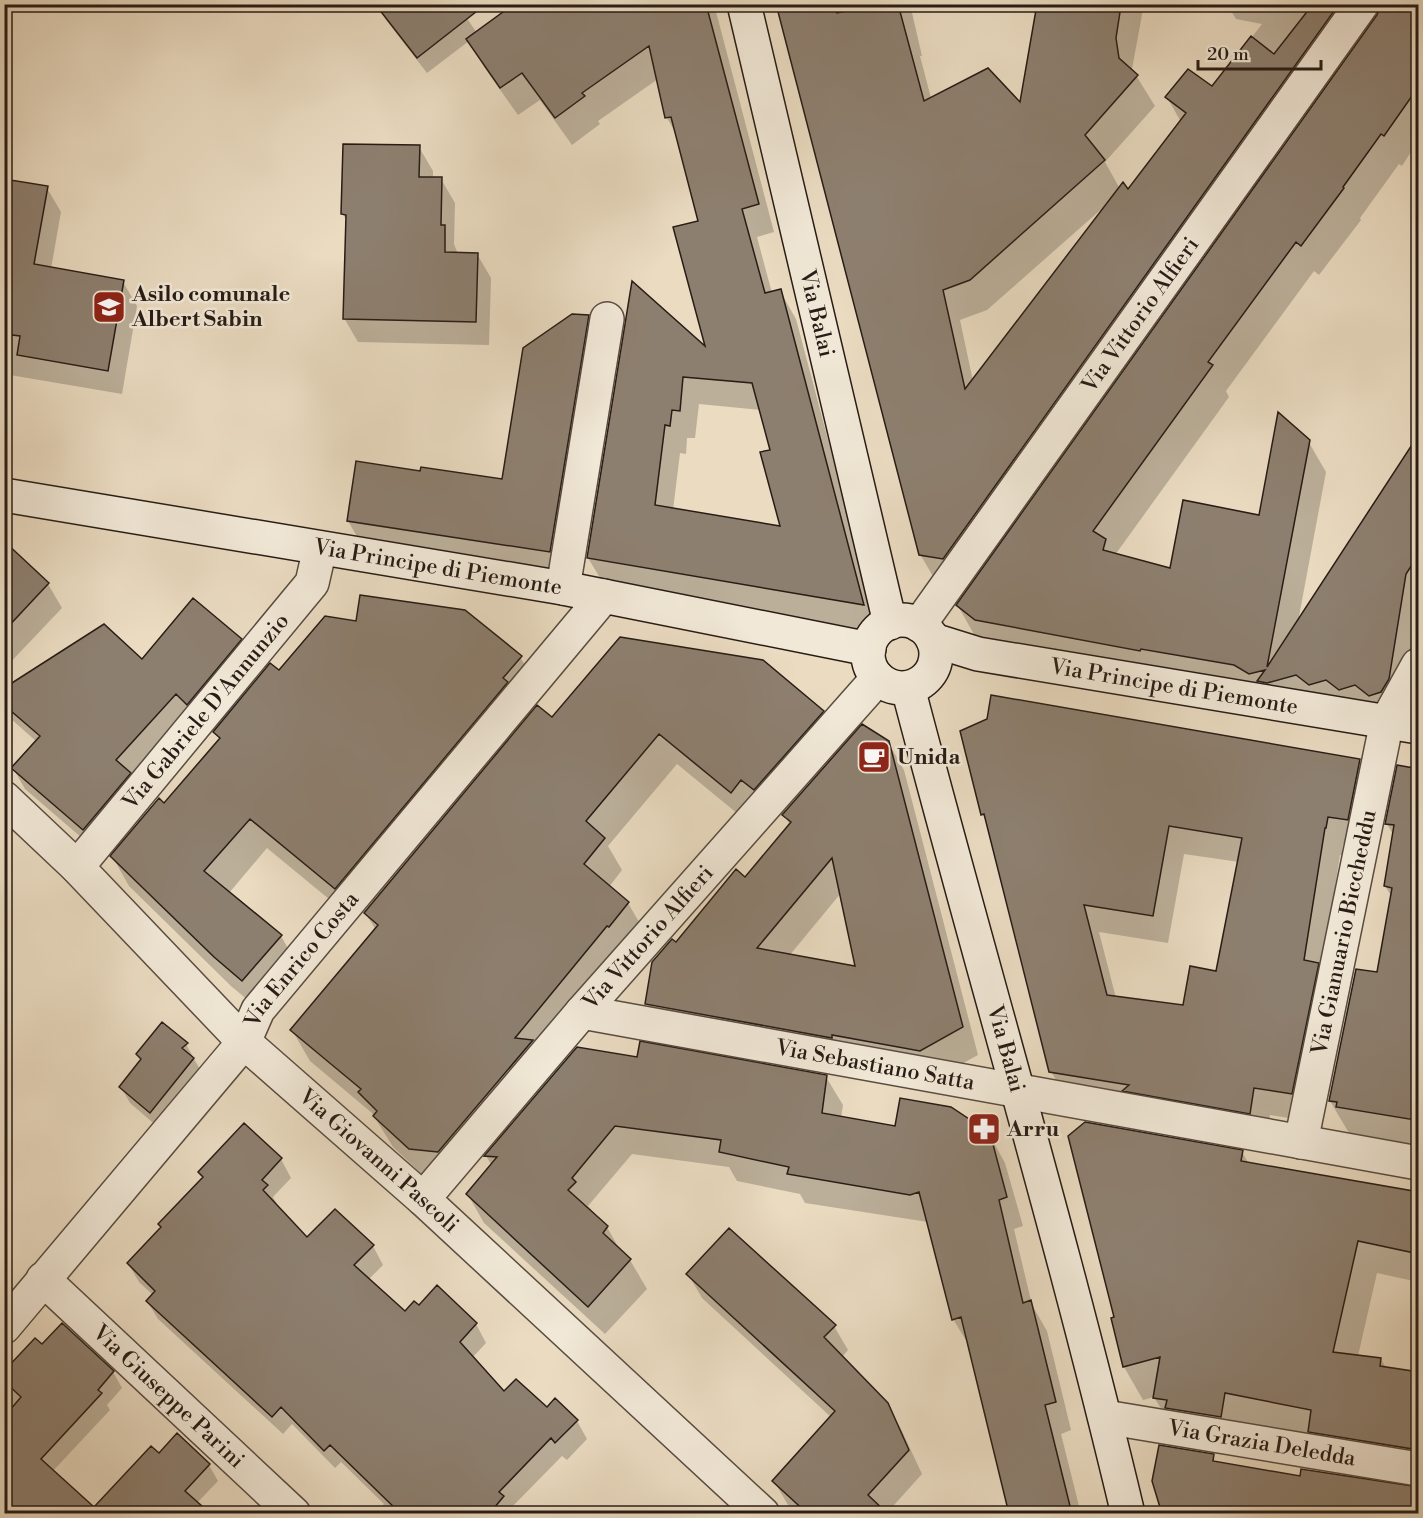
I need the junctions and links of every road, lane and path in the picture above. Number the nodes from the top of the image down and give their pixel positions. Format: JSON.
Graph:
{"nodes":[{"id":1,"x":744,"y":4,"type":"edge"},
{"id":2,"x":1362,"y":4,"type":"edge"},
{"id":3,"x":607,"y":319,"type":"dead end"},
{"id":4,"x":4,"y":495,"type":"edge"},
{"id":5,"x":320,"y":548,"type":"junction"},
{"id":6,"x":563,"y":588,"type":"junction"},
{"id":7,"x":604,"y":596,"type":"junction"},
{"id":8,"x":914,"y":629,"type":"junction"},
{"id":9,"x":1419,"y":665,"type":"edge"},
{"id":10,"x":885,"y":672,"type":"junction"},
{"id":11,"x":1387,"y":721,"type":"junction"},
{"id":12,"x":1419,"y":727,"type":"edge"},
{"id":13,"x":4,"y":798,"type":"edge"},
{"id":14,"x":77,"y":867,"type":"junction"},
{"id":15,"x":582,"y":1012,"type":"junction"},
{"id":16,"x":244,"y":1042,"type":"junction"},
{"id":17,"x":1019,"y":1090,"type":"junction"},
{"id":18,"x":1301,"y":1142,"type":"junction"},
{"id":19,"x":1419,"y":1163,"type":"edge"},
{"id":20,"x":423,"y":1199,"type":"junction"},
{"id":21,"x":43,"y":1280,"type":"junction"},
{"id":22,"x":4,"y":1327,"type":"edge"},
{"id":23,"x":1106,"y":1418,"type":"junction"},
{"id":24,"x":1419,"y":1469,"type":"edge"},
{"id":25,"x":294,"y":1514,"type":"edge"},
{"id":26,"x":763,"y":1514,"type":"edge"},
{"id":27,"x":1128,"y":1514,"type":"edge"}],
"edges":[{"from":1,"to":8,"type":"street","name":"Via Balai"},
{"from":2,"to":8,"type":"street","name":"Via Vittorio Alfieri"},
{"from":3,"to":6,"type":"street"},
{"from":4,"to":5,"type":"street","name":"Via Principe di Piemonte"},
{"from":5,"to":6,"type":"street","name":"Via Principe di Piemonte"},
{"from":5,"to":14,"type":"street","name":"Via Gabriele D'Annunzio"},
{"from":6,"to":7,"type":"street","name":"Via Principe di Piemonte"},
{"from":7,"to":10,"type":"street","name":"Via Principe di Piemonte"},
{"from":7,"to":16,"type":"street","name":"Via Enrico Costa"},
{"from":8,"to":10,"type":"street"},
{"from":8,"to":10,"type":"street","name":"Via Balai"},
{"from":8,"to":11,"type":"street","name":"Via Principe di Piemonte"},
{"from":9,"to":11,"type":"street","name":"Via Gianuario Biccheddu"},
{"from":10,"to":15,"type":"street","name":"Via Vittorio Alfieri"},
{"from":10,"to":17,"type":"street","name":"Via Balai"},
{"from":11,"to":12,"type":"street","name":"Via Principe di Piemonte"},
{"from":11,"to":18,"type":"street","name":"Via Gianuario Biccheddu"},
{"from":13,"to":14,"type":"street","name":"Via Giovanni Pascoli"},
{"from":14,"to":16,"type":"street","name":"Via Giovanni Pascoli"},
{"from":15,"to":17,"type":"street","name":"Via Sebastiano Satta"},
{"from":15,"to":20,"type":"street","name":"Via Vittorio Alfieri"},
{"from":16,"to":20,"type":"street","name":"Via Giovanni Pascoli"},
{"from":16,"to":21,"type":"street","name":"Via Enrico Costa"},
{"from":17,"to":18,"type":"street","name":"Via Sebastiano Satta"},
{"from":17,"to":23,"type":"street","name":"Via Balai"},
{"from":18,"to":19,"type":"street","name":"Via Sebastiano Satta"},
{"from":20,"to":26,"type":"street","name":"Via Giovanni Pascoli"},
{"from":21,"to":22,"type":"street","name":"Via Enrico Costa"},
{"from":21,"to":25,"type":"street","name":"Via Giuseppe Parini"},
{"from":23,"to":24,"type":"street","name":"Via Grazia Deledda"},
{"from":23,"to":27,"type":"street","name":"Via Balai"}]}
